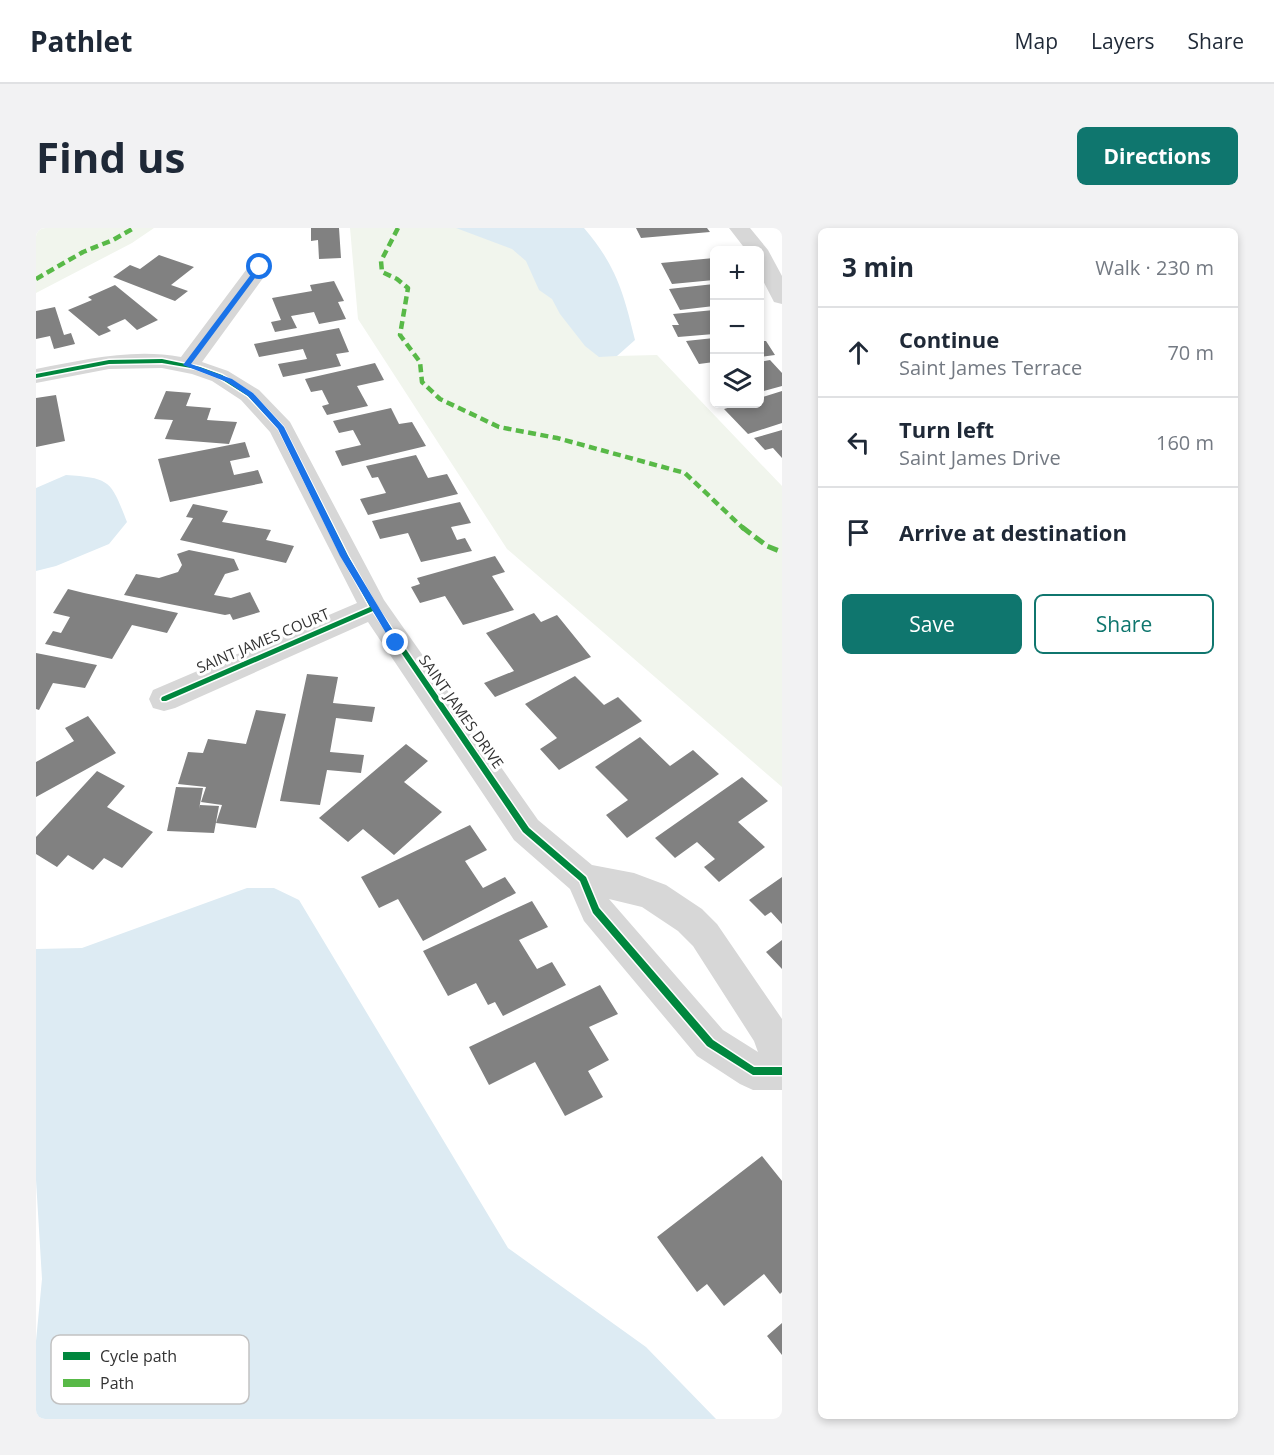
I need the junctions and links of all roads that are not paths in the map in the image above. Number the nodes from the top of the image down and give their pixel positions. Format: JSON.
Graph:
{"nodes":[{"id":1,"x":739,"y":228,"type":"edge"},
{"id":2,"x":754,"y":246,"type":"edge"},
{"id":3,"x":764,"y":264,"type":"edge"},
{"id":4,"x":260,"y":267,"type":"dead end"},
{"id":5,"x":782,"y":297,"type":"edge"},
{"id":6,"x":187,"y":365,"type":"junction"},
{"id":7,"x":36,"y":376,"type":"edge"},
{"id":8,"x":374,"y":608,"type":"junction"},
{"id":9,"x":164,"y":699,"type":"dead end"},
{"id":10,"x":584,"y":879,"type":"junction"},
{"id":11,"x":782,"y":1065,"type":"edge"},
{"id":12,"x":782,"y":1071,"type":"edge"}],
"edges":[{"from":1,"to":2,"type":"street"},
{"from":3,"to":5,"type":"street"},
{"from":4,"to":6,"type":"street"},
{"from":6,"to":7,"type":"street","name":"SAINT JAMES DRIVE"},
{"from":6,"to":8,"type":"street","name":"SAINT JAMES DRIVE"},
{"from":8,"to":9,"type":"street","name":"SAINT JAMES COURT"},
{"from":8,"to":10,"type":"street","name":"SAINT JAMES DRIVE"},
{"from":10,"to":11,"type":"street","name":"SAINT JAMES DRIVE"},
{"from":10,"to":12,"type":"street","name":"SAINT JAMES DRIVE"}]}
